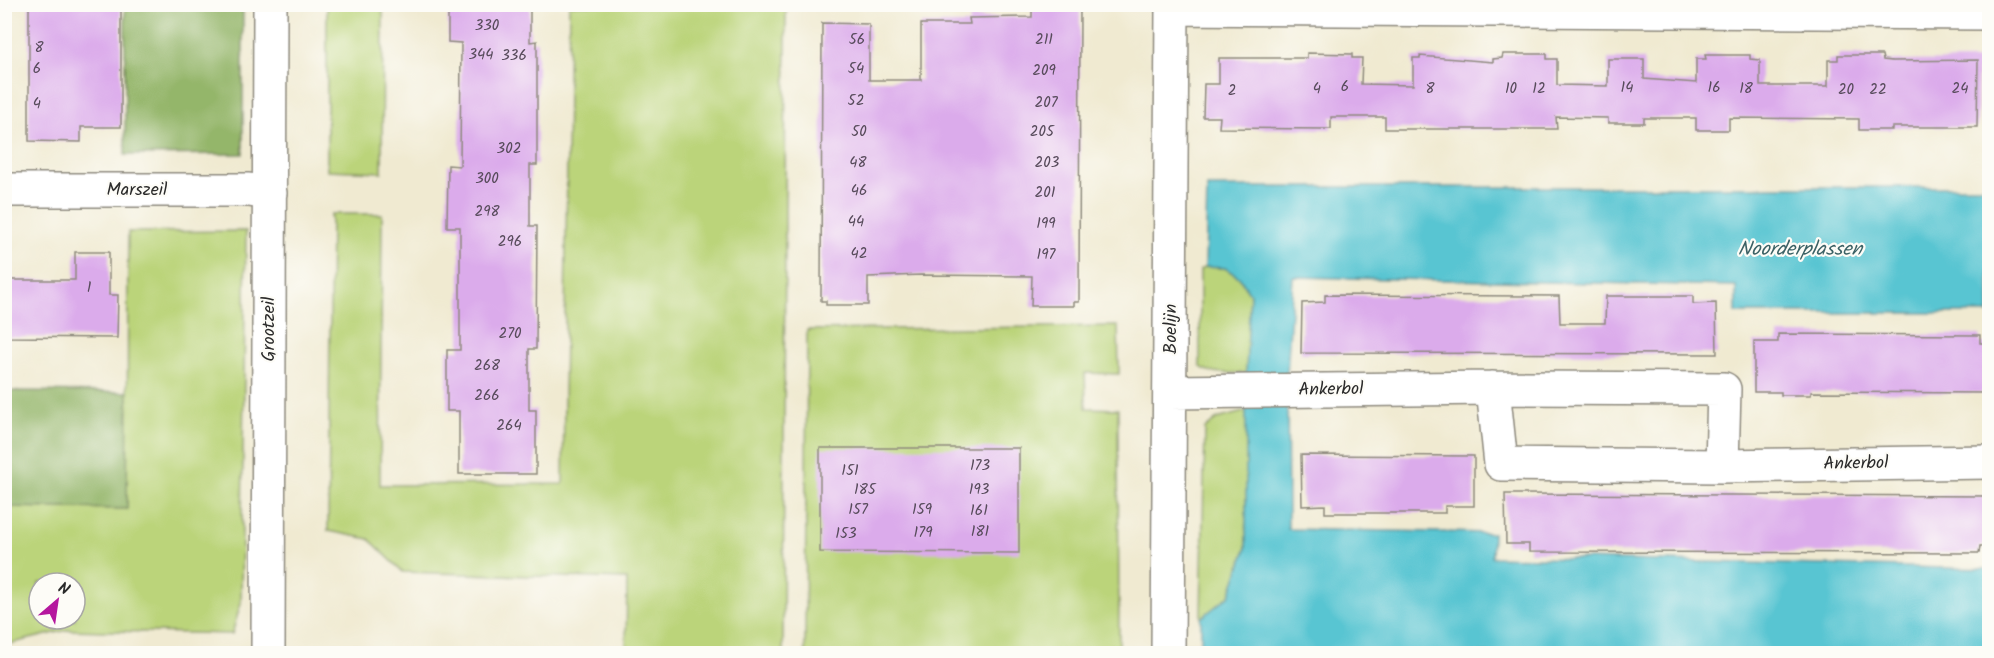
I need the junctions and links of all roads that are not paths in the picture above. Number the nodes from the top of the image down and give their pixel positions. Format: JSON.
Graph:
{"nodes":[{"id":1,"x":270,"y":4,"type":"edge"},
{"id":2,"x":1172,"y":6,"type":"edge"},
{"id":3,"x":1335,"y":7,"type":"edge"},
{"id":4,"x":1989,"y":13,"type":"edge"},
{"id":5,"x":4,"y":190,"type":"edge"},
{"id":6,"x":270,"y":193,"type":"junction"},
{"id":7,"x":1492,"y":388,"type":"junction"},
{"id":8,"x":1170,"y":392,"type":"junction"},
{"id":9,"x":1989,"y":462,"type":"edge"},
{"id":10,"x":1722,"y":466,"type":"junction"},
{"id":11,"x":268,"y":654,"type":"edge"},
{"id":12,"x":1168,"y":654,"type":"edge"}],
"edges":[{"from":1,"to":6,"type":"street","name":"Grootzeil"},
{"from":2,"to":3,"type":"street"},
{"from":2,"to":8,"type":"street","name":"Boelijn"},
{"from":3,"to":4,"type":"street"},
{"from":5,"to":6,"type":"street","name":"Marszeil"},
{"from":6,"to":11,"type":"street","name":"Grootzeil"},
{"from":7,"to":8,"type":"street","name":"Ankerbol"},
{"from":7,"to":10,"type":"street","name":"Ankerbol"},
{"from":7,"to":10,"type":"street","name":"Ankerbol"},
{"from":8,"to":12,"type":"street","name":"Boelijn"},
{"from":9,"to":10,"type":"street","name":"Ankerbol"}]}
